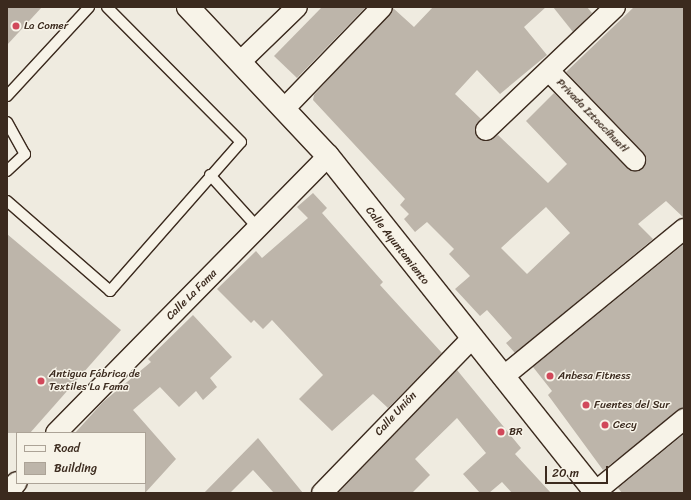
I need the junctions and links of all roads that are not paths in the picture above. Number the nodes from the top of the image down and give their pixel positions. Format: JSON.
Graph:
{"nodes":[{"id":1,"x":89,"y":7,"type":"edge"},
{"id":2,"x":107,"y":7,"type":"edge"},
{"id":3,"x":188,"y":7,"type":"edge"},
{"id":4,"x":296,"y":7,"type":"edge"},
{"id":5,"x":382,"y":7,"type":"edge"},
{"id":6,"x":615,"y":7,"type":"edge"},
{"id":7,"x":240,"y":62,"type":"junction"},
{"id":8,"x":549,"y":71,"type":"junction"},
{"id":9,"x":7,"y":96,"type":"edge"},
{"id":10,"x":284,"y":109,"type":"junction"},
{"id":11,"x":7,"y":122,"type":"edge"},
{"id":12,"x":486,"y":130,"type":"dead end"},
{"id":13,"x":328,"y":156,"type":"junction"},
{"id":14,"x":635,"y":160,"type":"dead end"},
{"id":15,"x":7,"y":171,"type":"edge"},
{"id":16,"x":210,"y":175,"type":"junction"},
{"id":17,"x":7,"y":201,"type":"edge"},
{"id":18,"x":259,"y":229,"type":"junction"},
{"id":19,"x":684,"y":229,"type":"edge"},
{"id":20,"x":472,"y":338,"type":"junction"},
{"id":21,"x":503,"y":377,"type":"junction"},
{"id":22,"x":684,"y":419,"type":"edge"},
{"id":23,"x":57,"y":432,"type":"edge"},
{"id":24,"x":16,"y":483,"type":"edge"},
{"id":25,"x":8,"y":493,"type":"edge"},
{"id":26,"x":322,"y":493,"type":"edge"},
{"id":27,"x":595,"y":493,"type":"edge"}],
"edges":[{"from":1,"to":9,"type":"lane"},
{"from":2,"to":16,"type":"lane"},
{"from":3,"to":7,"type":"street","name":"Calle Ayuntamiento"},
{"from":4,"to":7,"type":"street"},
{"from":5,"to":10,"type":"street"},
{"from":6,"to":8,"type":"street","name":"Privada Iztaccíhuatl"},
{"from":7,"to":10,"type":"street","name":"Calle Ayuntamiento"},
{"from":8,"to":12,"type":"street","name":"Privada Iztaccíhuatl"},
{"from":8,"to":14,"type":"street","name":"Privada Iztaccíhuatl"},
{"from":10,"to":13,"type":"street","name":"Calle Ayuntamiento"},
{"from":11,"to":15,"type":"lane"},
{"from":13,"to":18,"type":"street","name":"Calle La Fama"},
{"from":13,"to":20,"type":"street","name":"Calle Ayuntamiento"},
{"from":16,"to":17,"type":"lane"},
{"from":16,"to":18,"type":"lane"},
{"from":18,"to":23,"type":"street","name":"Calle La Fama"},
{"from":19,"to":21,"type":"street"},
{"from":20,"to":21,"type":"street","name":"Calle Ayuntamiento"},
{"from":20,"to":26,"type":"street","name":"Calle Unión"},
{"from":21,"to":27,"type":"street","name":"Calle Ayuntamiento"},
{"from":22,"to":27,"type":"street"},
{"from":24,"to":25,"type":"street"}]}
